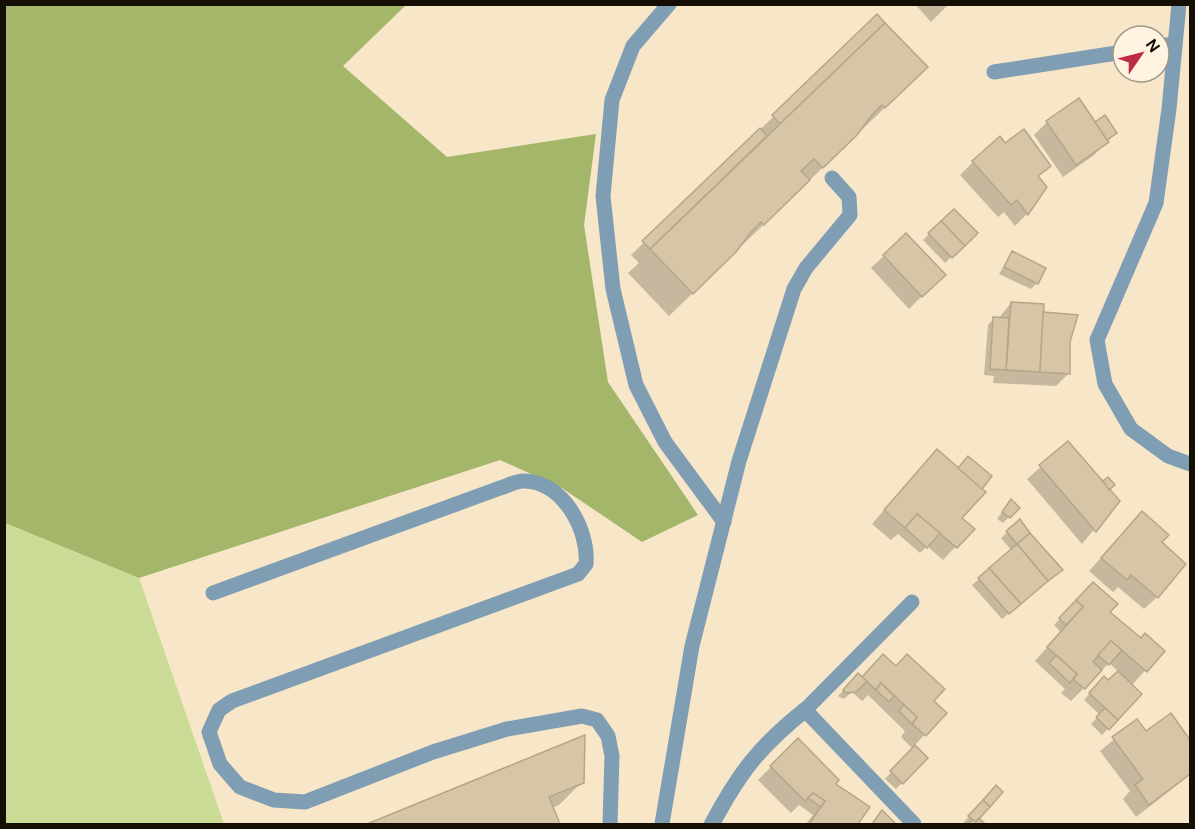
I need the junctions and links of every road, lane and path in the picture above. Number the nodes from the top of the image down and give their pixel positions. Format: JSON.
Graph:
{"nodes":[{"id":1,"x":669,"y":4,"type":"edge"},
{"id":2,"x":1179,"y":4,"type":"edge"},
{"id":3,"x":1171,"y":44,"type":"edge"},
{"id":4,"x":1175,"y":44,"type":"junction"},
{"id":5,"x":1111,"y":54,"type":"edge"},
{"id":6,"x":994,"y":72,"type":"dead end"},
{"id":7,"x":832,"y":178,"type":"dead end"},
{"id":8,"x":1191,"y":464,"type":"edge"},
{"id":9,"x":724,"y":522,"type":"junction"},
{"id":10,"x":213,"y":593,"type":"dead end"},
{"id":11,"x":912,"y":602,"type":"dead end"},
{"id":12,"x":805,"y":710,"type":"junction"},
{"id":13,"x":609,"y":825,"type":"edge"},
{"id":14,"x":662,"y":825,"type":"edge"},
{"id":15,"x":712,"y":825,"type":"edge"},
{"id":16,"x":915,"y":825,"type":"edge"}],
"edges":[{"from":1,"to":9,"type":"lane"},
{"from":2,"to":4,"type":"lane"},
{"from":3,"to":4,"type":"lane"},
{"from":4,"to":8,"type":"lane"},
{"from":5,"to":6,"type":"lane"},
{"from":7,"to":9,"type":"lane"},
{"from":9,"to":14,"type":"lane"},
{"from":10,"to":13,"type":"lane"},
{"from":11,"to":12,"type":"lane"},
{"from":12,"to":15,"type":"street"},
{"from":12,"to":16,"type":"lane"}]}
